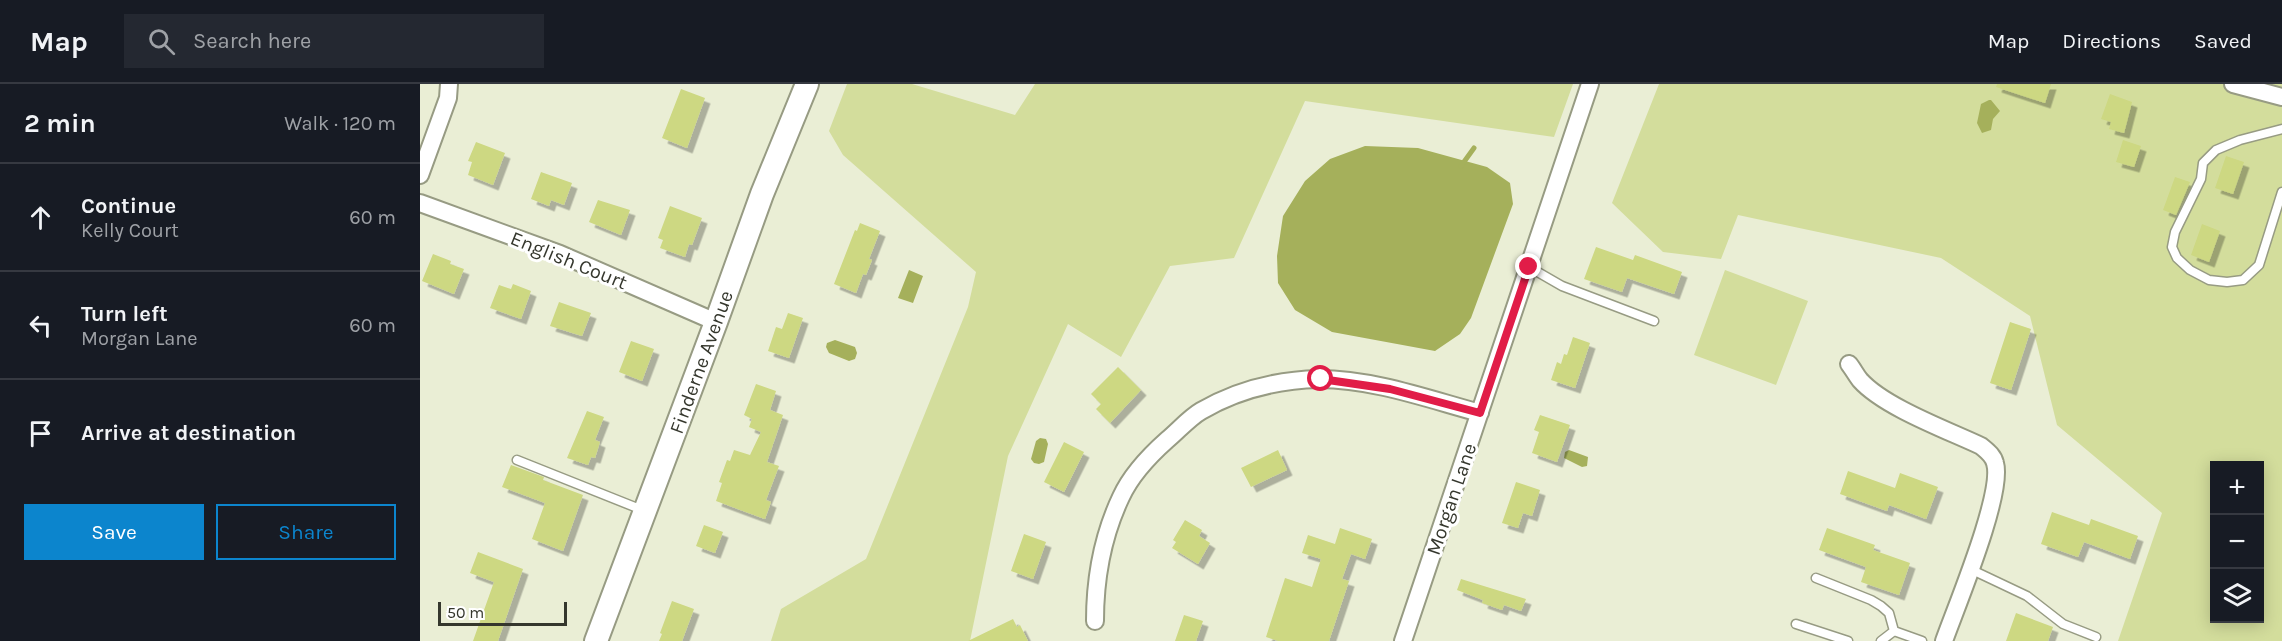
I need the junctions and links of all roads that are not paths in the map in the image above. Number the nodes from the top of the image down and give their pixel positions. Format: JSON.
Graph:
{"nodes":[{"id":1,"x":449,"y":84,"type":"edge"},
{"id":2,"x":807,"y":84,"type":"edge"},
{"id":3,"x":1590,"y":84,"type":"edge"},
{"id":4,"x":2233,"y":84,"type":"edge"},
{"id":5,"x":2282,"y":97,"type":"edge"},
{"id":6,"x":2282,"y":129,"type":"edge"},
{"id":7,"x":420,"y":175,"type":"edge"},
{"id":8,"x":2282,"y":192,"type":"edge"},
{"id":9,"x":420,"y":203,"type":"edge"},
{"id":10,"x":1529,"y":267,"type":"junction"},
{"id":11,"x":1654,"y":321,"type":"dead end"},
{"id":12,"x":716,"y":322,"type":"junction"},
{"id":13,"x":1850,"y":364,"type":"dead end"},
{"id":14,"x":1480,"y":413,"type":"junction"},
{"id":15,"x":517,"y":460,"type":"dead end"},
{"id":16,"x":645,"y":511,"type":"junction"},
{"id":17,"x":1969,"y":569,"type":"junction"},
{"id":18,"x":1816,"y":578,"type":"dead end"},
{"id":19,"x":1095,"y":621,"type":"dead end"},
{"id":20,"x":1796,"y":624,"type":"dead end"},
{"id":21,"x":1893,"y":631,"type":"junction"},
{"id":22,"x":2096,"y":637,"type":"dead end"},
{"id":23,"x":596,"y":641,"type":"edge"},
{"id":24,"x":1403,"y":641,"type":"edge"},
{"id":25,"x":1848,"y":641,"type":"edge"},
{"id":26,"x":1881,"y":641,"type":"edge"},
{"id":27,"x":1922,"y":641,"type":"edge"},
{"id":28,"x":1944,"y":641,"type":"edge"}],
"edges":[{"from":1,"to":7,"type":"street"},
{"from":2,"to":12,"type":"main road","name":"Finderne Avenue"},
{"from":3,"to":10,"type":"street","name":"Morgan Lane"},
{"from":4,"to":5,"type":"street"},
{"from":6,"to":8,"type":"lane"},
{"from":9,"to":12,"type":"street","name":"English Court"},
{"from":10,"to":11,"type":"lane"},
{"from":10,"to":14,"type":"street","name":"Morgan Lane"},
{"from":12,"to":16,"type":"main road","name":"Finderne Avenue"},
{"from":13,"to":17,"type":"street"},
{"from":14,"to":19,"type":"street"},
{"from":14,"to":24,"type":"street","name":"Morgan Lane"},
{"from":15,"to":16,"type":"lane"},
{"from":16,"to":23,"type":"main road","name":"Finderne Avenue"},
{"from":17,"to":22,"type":"lane"},
{"from":17,"to":28,"type":"street"},
{"from":18,"to":21,"type":"lane"},
{"from":20,"to":25,"type":"lane"},
{"from":21,"to":26,"type":"lane"},
{"from":21,"to":27,"type":"lane"}]}
